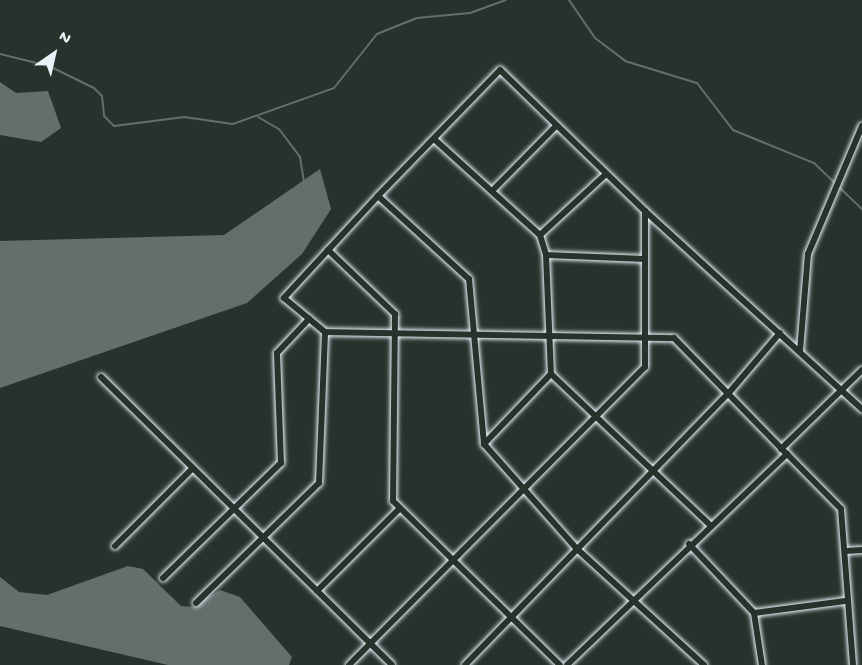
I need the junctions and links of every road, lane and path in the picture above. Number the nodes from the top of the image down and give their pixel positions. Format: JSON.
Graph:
{"nodes":[{"id":1,"x":556,"y":126,"type":"junction"},
{"id":2,"x":862,"y":126,"type":"edge"},
{"id":3,"x":434,"y":139,"type":"junction"},
{"id":4,"x":605,"y":174,"type":"junction"},
{"id":5,"x":492,"y":191,"type":"junction"},
{"id":6,"x":378,"y":196,"type":"junction"},
{"id":7,"x":645,"y":211,"type":"junction"},
{"id":8,"x":540,"y":235,"type":"junction"},
{"id":9,"x":328,"y":250,"type":"junction"},
{"id":10,"x":546,"y":255,"type":"junction"},
{"id":11,"x":645,"y":259,"type":"junction"},
{"id":12,"x":309,"y":319,"type":"junction"},
{"id":13,"x":325,"y":332,"type":"junction"},
{"id":14,"x":395,"y":332,"type":"junction"},
{"id":15,"x":477,"y":333,"type":"junction"},
{"id":16,"x":548,"y":333,"type":"junction"},
{"id":17,"x":780,"y":333,"type":"junction"},
{"id":18,"x":645,"y":334,"type":"junction"},
{"id":19,"x":800,"y":351,"type":"junction"},
{"id":20,"x":862,"y":370,"type":"edge"},
{"id":21,"x":551,"y":374,"type":"junction"},
{"id":22,"x":101,"y":377,"type":"dead end"},
{"id":23,"x":843,"y":389,"type":"junction"},
{"id":24,"x":728,"y":394,"type":"junction"},
{"id":25,"x":862,"y":409,"type":"edge"},
{"id":26,"x":597,"y":414,"type":"junction"},
{"id":27,"x":483,"y":444,"type":"junction"},
{"id":28,"x":784,"y":451,"type":"junction"},
{"id":29,"x":193,"y":468,"type":"junction"},
{"id":30,"x":654,"y":469,"type":"junction"},
{"id":31,"x":523,"y":493,"type":"junction"},
{"id":32,"x":400,"y":508,"type":"junction"},
{"id":33,"x":234,"y":509,"type":"junction"},
{"id":34,"x":710,"y":525,"type":"junction"},
{"id":35,"x":264,"y":538,"type":"junction"},
{"id":36,"x":688,"y":544,"type":"junction"},
{"id":37,"x":116,"y":546,"type":"dead end"},
{"id":38,"x":577,"y":549,"type":"junction"},
{"id":39,"x":862,"y":550,"type":"edge"},
{"id":40,"x":845,"y":551,"type":"junction"},
{"id":41,"x":454,"y":559,"type":"junction"},
{"id":42,"x":163,"y":578,"type":"dead end"},
{"id":43,"x":317,"y":591,"type":"junction"},
{"id":44,"x":633,"y":600,"type":"junction"},
{"id":45,"x":845,"y":601,"type":"junction"},
{"id":46,"x":196,"y":603,"type":"dead end"},
{"id":47,"x":754,"y":613,"type":"junction"},
{"id":48,"x":513,"y":616,"type":"junction"},
{"id":49,"x":370,"y":643,"type":"junction"},
{"id":50,"x":349,"y":665,"type":"edge"},
{"id":51,"x":392,"y":665,"type":"edge"},
{"id":52,"x":465,"y":665,"type":"edge"},
{"id":53,"x":560,"y":665,"type":"edge"},
{"id":54,"x":567,"y":665,"type":"edge"},
{"id":55,"x":704,"y":665,"type":"edge"},
{"id":56,"x":762,"y":665,"type":"edge"},
{"id":57,"x":854,"y":665,"type":"edge"}],
"edges":[{"from":1,"to":3,"type":"street"},
{"from":1,"to":4,"type":"street"},
{"from":1,"to":5,"type":"street"},
{"from":2,"to":19,"type":"street"},
{"from":3,"to":5,"type":"street"},
{"from":3,"to":6,"type":"street"},
{"from":4,"to":7,"type":"street"},
{"from":4,"to":8,"type":"street"},
{"from":5,"to":8,"type":"street"},
{"from":6,"to":9,"type":"street"},
{"from":6,"to":15,"type":"street"},
{"from":7,"to":11,"type":"street"},
{"from":7,"to":17,"type":"street"},
{"from":8,"to":10,"type":"street"},
{"from":9,"to":12,"type":"street"},
{"from":9,"to":14,"type":"street"},
{"from":10,"to":11,"type":"street"},
{"from":10,"to":16,"type":"street"},
{"from":11,"to":18,"type":"street"},
{"from":12,"to":13,"type":"street"},
{"from":12,"to":33,"type":"street"},
{"from":13,"to":14,"type":"street"},
{"from":13,"to":35,"type":"street"},
{"from":14,"to":15,"type":"street"},
{"from":14,"to":32,"type":"street"},
{"from":15,"to":16,"type":"street"},
{"from":15,"to":27,"type":"street"},
{"from":16,"to":18,"type":"street"},
{"from":16,"to":21,"type":"street"},
{"from":17,"to":19,"type":"street"},
{"from":17,"to":24,"type":"street"},
{"from":18,"to":24,"type":"street"},
{"from":18,"to":26,"type":"street"},
{"from":19,"to":23,"type":"street"},
{"from":20,"to":23,"type":"street"},
{"from":21,"to":26,"type":"street"},
{"from":21,"to":27,"type":"street"},
{"from":22,"to":29,"type":"street"},
{"from":23,"to":25,"type":"street"},
{"from":23,"to":28,"type":"street"},
{"from":24,"to":28,"type":"street"},
{"from":24,"to":30,"type":"street"},
{"from":26,"to":30,"type":"street"},
{"from":26,"to":31,"type":"street"},
{"from":27,"to":31,"type":"street"},
{"from":28,"to":34,"type":"street"},
{"from":28,"to":40,"type":"street"},
{"from":29,"to":33,"type":"street"},
{"from":29,"to":37,"type":"street"},
{"from":30,"to":34,"type":"street"},
{"from":30,"to":38,"type":"street"},
{"from":31,"to":38,"type":"street"},
{"from":31,"to":41,"type":"street"},
{"from":32,"to":41,"type":"street"},
{"from":32,"to":43,"type":"street"},
{"from":33,"to":35,"type":"street"},
{"from":33,"to":42,"type":"street"},
{"from":34,"to":36,"type":"street"},
{"from":35,"to":43,"type":"street"},
{"from":35,"to":46,"type":"street"},
{"from":36,"to":44,"type":"street"},
{"from":36,"to":47,"type":"street"},
{"from":38,"to":44,"type":"street"},
{"from":38,"to":48,"type":"street"},
{"from":39,"to":40,"type":"street"},
{"from":40,"to":45,"type":"street"},
{"from":41,"to":48,"type":"street"},
{"from":41,"to":49,"type":"street"},
{"from":43,"to":49,"type":"street"},
{"from":44,"to":54,"type":"street"},
{"from":44,"to":55,"type":"street"},
{"from":45,"to":47,"type":"street"},
{"from":45,"to":57,"type":"street"},
{"from":47,"to":56,"type":"street"},
{"from":48,"to":52,"type":"street"},
{"from":48,"to":53,"type":"street"},
{"from":49,"to":50,"type":"street"},
{"from":49,"to":51,"type":"street"}]}
